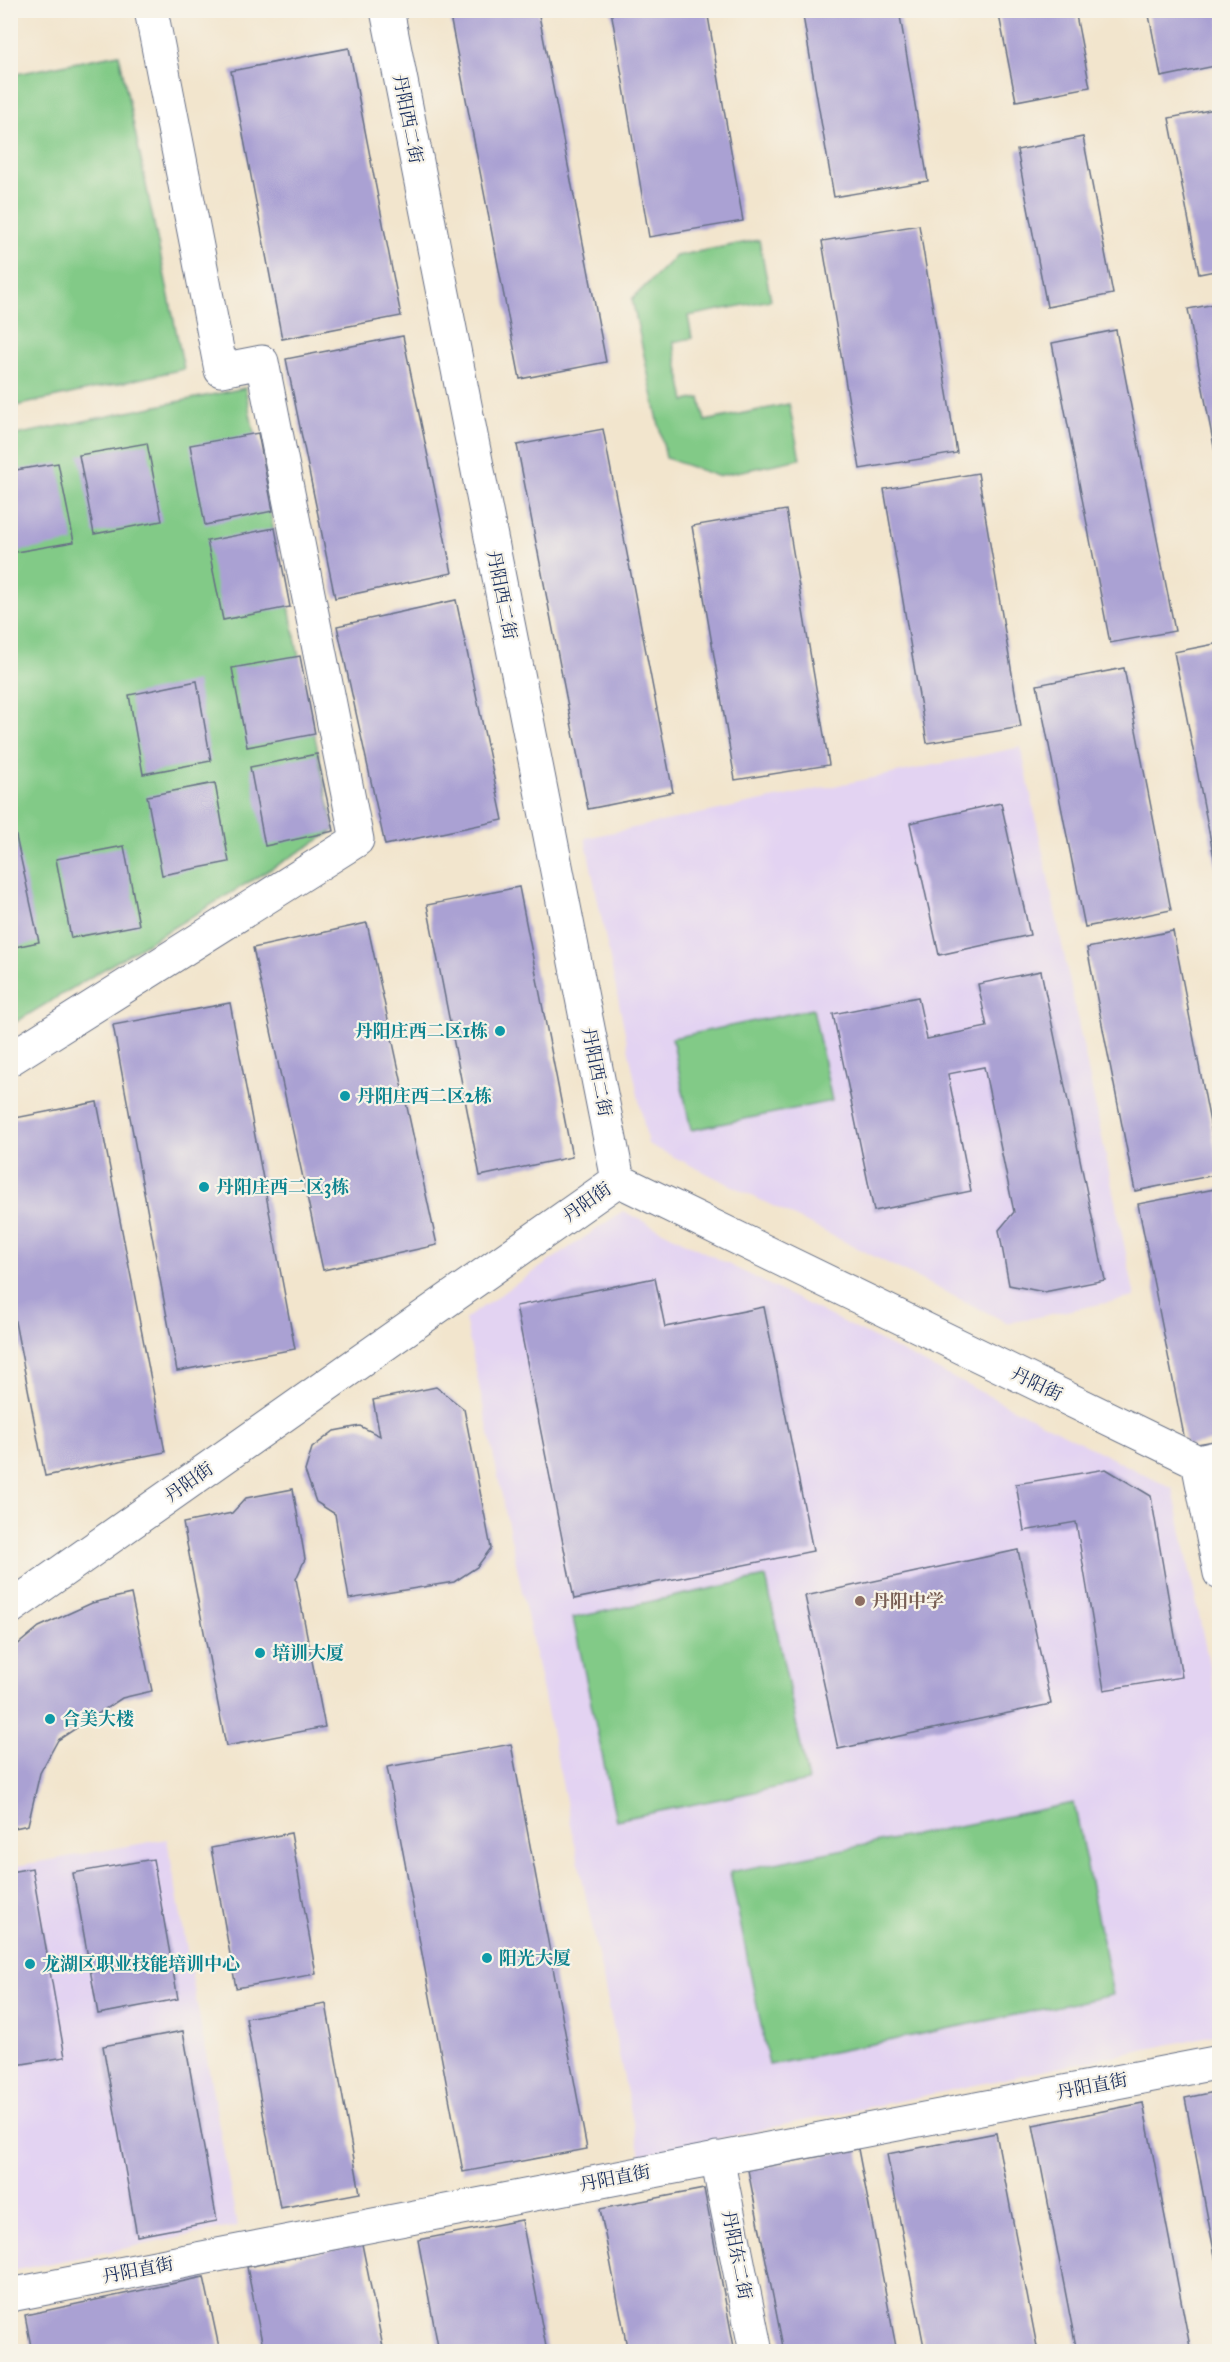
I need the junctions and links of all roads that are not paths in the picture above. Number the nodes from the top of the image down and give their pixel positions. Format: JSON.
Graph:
{"nodes":[{"id":1,"x":151,"y":10,"type":"edge"},
{"id":2,"x":387,"y":10,"type":"edge"},
{"id":3,"x":10,"y":1059,"type":"edge"},
{"id":4,"x":618,"y":1180,"type":"junction"},
{"id":5,"x":1209,"y":1460,"type":"edge"},
{"id":6,"x":1220,"y":1573,"type":"edge"},
{"id":7,"x":10,"y":1608,"type":"edge"},
{"id":8,"x":1220,"y":2062,"type":"edge"},
{"id":9,"x":717,"y":2158,"type":"junction"},
{"id":10,"x":10,"y":2295,"type":"edge"},
{"id":11,"x":756,"y":2352,"type":"edge"}],
"edges":[{"from":1,"to":3,"type":"street"},
{"from":2,"to":4,"type":"street","name":"丹阳西二街"},
{"from":4,"to":5,"type":"street","name":"丹阳街"},
{"from":4,"to":7,"type":"street","name":"丹阳街"},
{"from":5,"to":6,"type":"street"},
{"from":8,"to":9,"type":"street","name":"丹阳直街"},
{"from":9,"to":10,"type":"street","name":"丹阳直街"},
{"from":9,"to":11,"type":"street","name":"丹阳东二街"}]}
